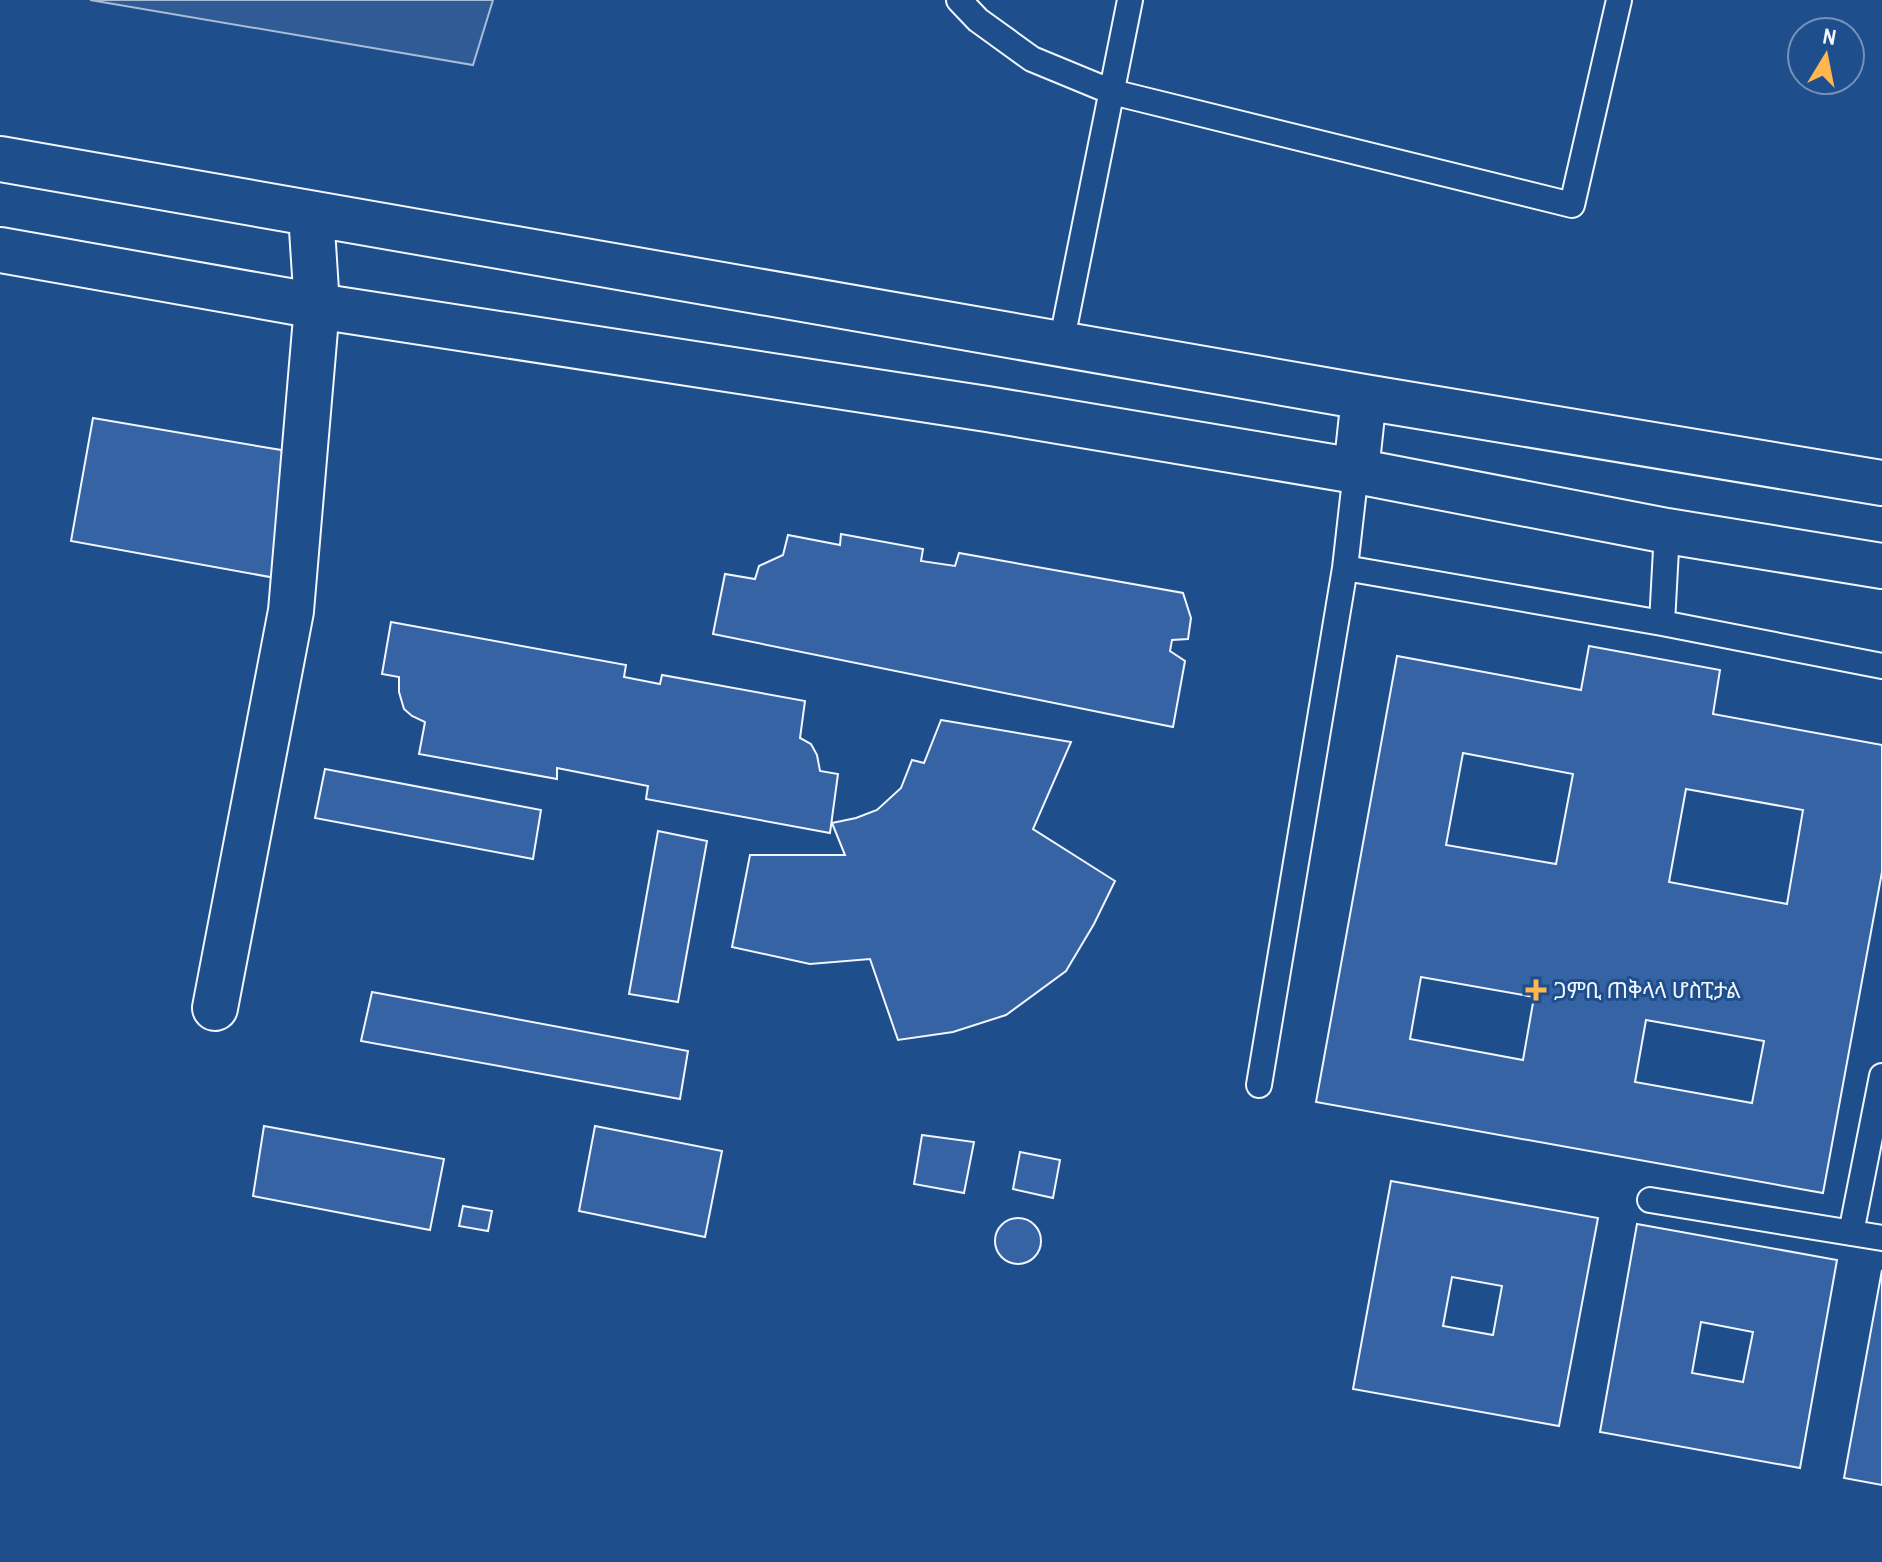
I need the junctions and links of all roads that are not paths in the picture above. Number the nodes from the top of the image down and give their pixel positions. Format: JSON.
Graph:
{"nodes":[{"id":1,"x":959,"y":0,"type":"edge"},
{"id":2,"x":1130,"y":0,"type":"edge"},
{"id":3,"x":1619,"y":0,"type":"edge"},
{"id":4,"x":1112,"y":92,"type":"junction"},
{"id":5,"x":0,"y":159,"type":"edge"},
{"id":6,"x":311,"y":214,"type":"junction"},
{"id":7,"x":0,"y":250,"type":"edge"},
{"id":8,"x":317,"y":306,"type":"junction"},
{"id":9,"x":1061,"y":344,"type":"junction"},
{"id":10,"x":1364,"y":397,"type":"junction"},
{"id":11,"x":1356,"y":471,"type":"junction"},
{"id":12,"x":1882,"y":483,"type":"edge"},
{"id":13,"x":1667,"y":531,"type":"junction"},
{"id":14,"x":1882,"y":566,"type":"edge"},
{"id":15,"x":1345,"y":568,"type":"junction"},
{"id":16,"x":1662,"y":623,"type":"junction"},
{"id":17,"x":1882,"y":666,"type":"edge"},
{"id":18,"x":215,"y":1008,"type":"dead end"},
{"id":19,"x":1882,"y":1076,"type":"edge"},
{"id":20,"x":1259,"y":1085,"type":"dead end"},
{"id":21,"x":1650,"y":1200,"type":"dead end"},
{"id":22,"x":1851,"y":1233,"type":"junction"},
{"id":23,"x":1882,"y":1238,"type":"edge"}],
"edges":[{"from":1,"to":4,"type":"lane"},
{"from":2,"to":4,"type":"lane"},
{"from":3,"to":4,"type":"lane"},
{"from":4,"to":9,"type":"lane"},
{"from":5,"to":6,"type":"street"},
{"from":6,"to":8,"type":"street"},
{"from":6,"to":9,"type":"street"},
{"from":7,"to":8,"type":"street"},
{"from":8,"to":11,"type":"street"},
{"from":8,"to":18,"type":"street"},
{"from":9,"to":10,"type":"street"},
{"from":10,"to":11,"type":"street"},
{"from":10,"to":12,"type":"street"},
{"from":11,"to":13,"type":"street"},
{"from":11,"to":15,"type":"lane"},
{"from":13,"to":14,"type":"street"},
{"from":13,"to":16,"type":"lane"},
{"from":15,"to":16,"type":"lane"},
{"from":15,"to":20,"type":"lane"},
{"from":16,"to":17,"type":"lane"},
{"from":19,"to":22,"type":"lane"},
{"from":21,"to":22,"type":"lane"},
{"from":22,"to":23,"type":"lane"}]}
